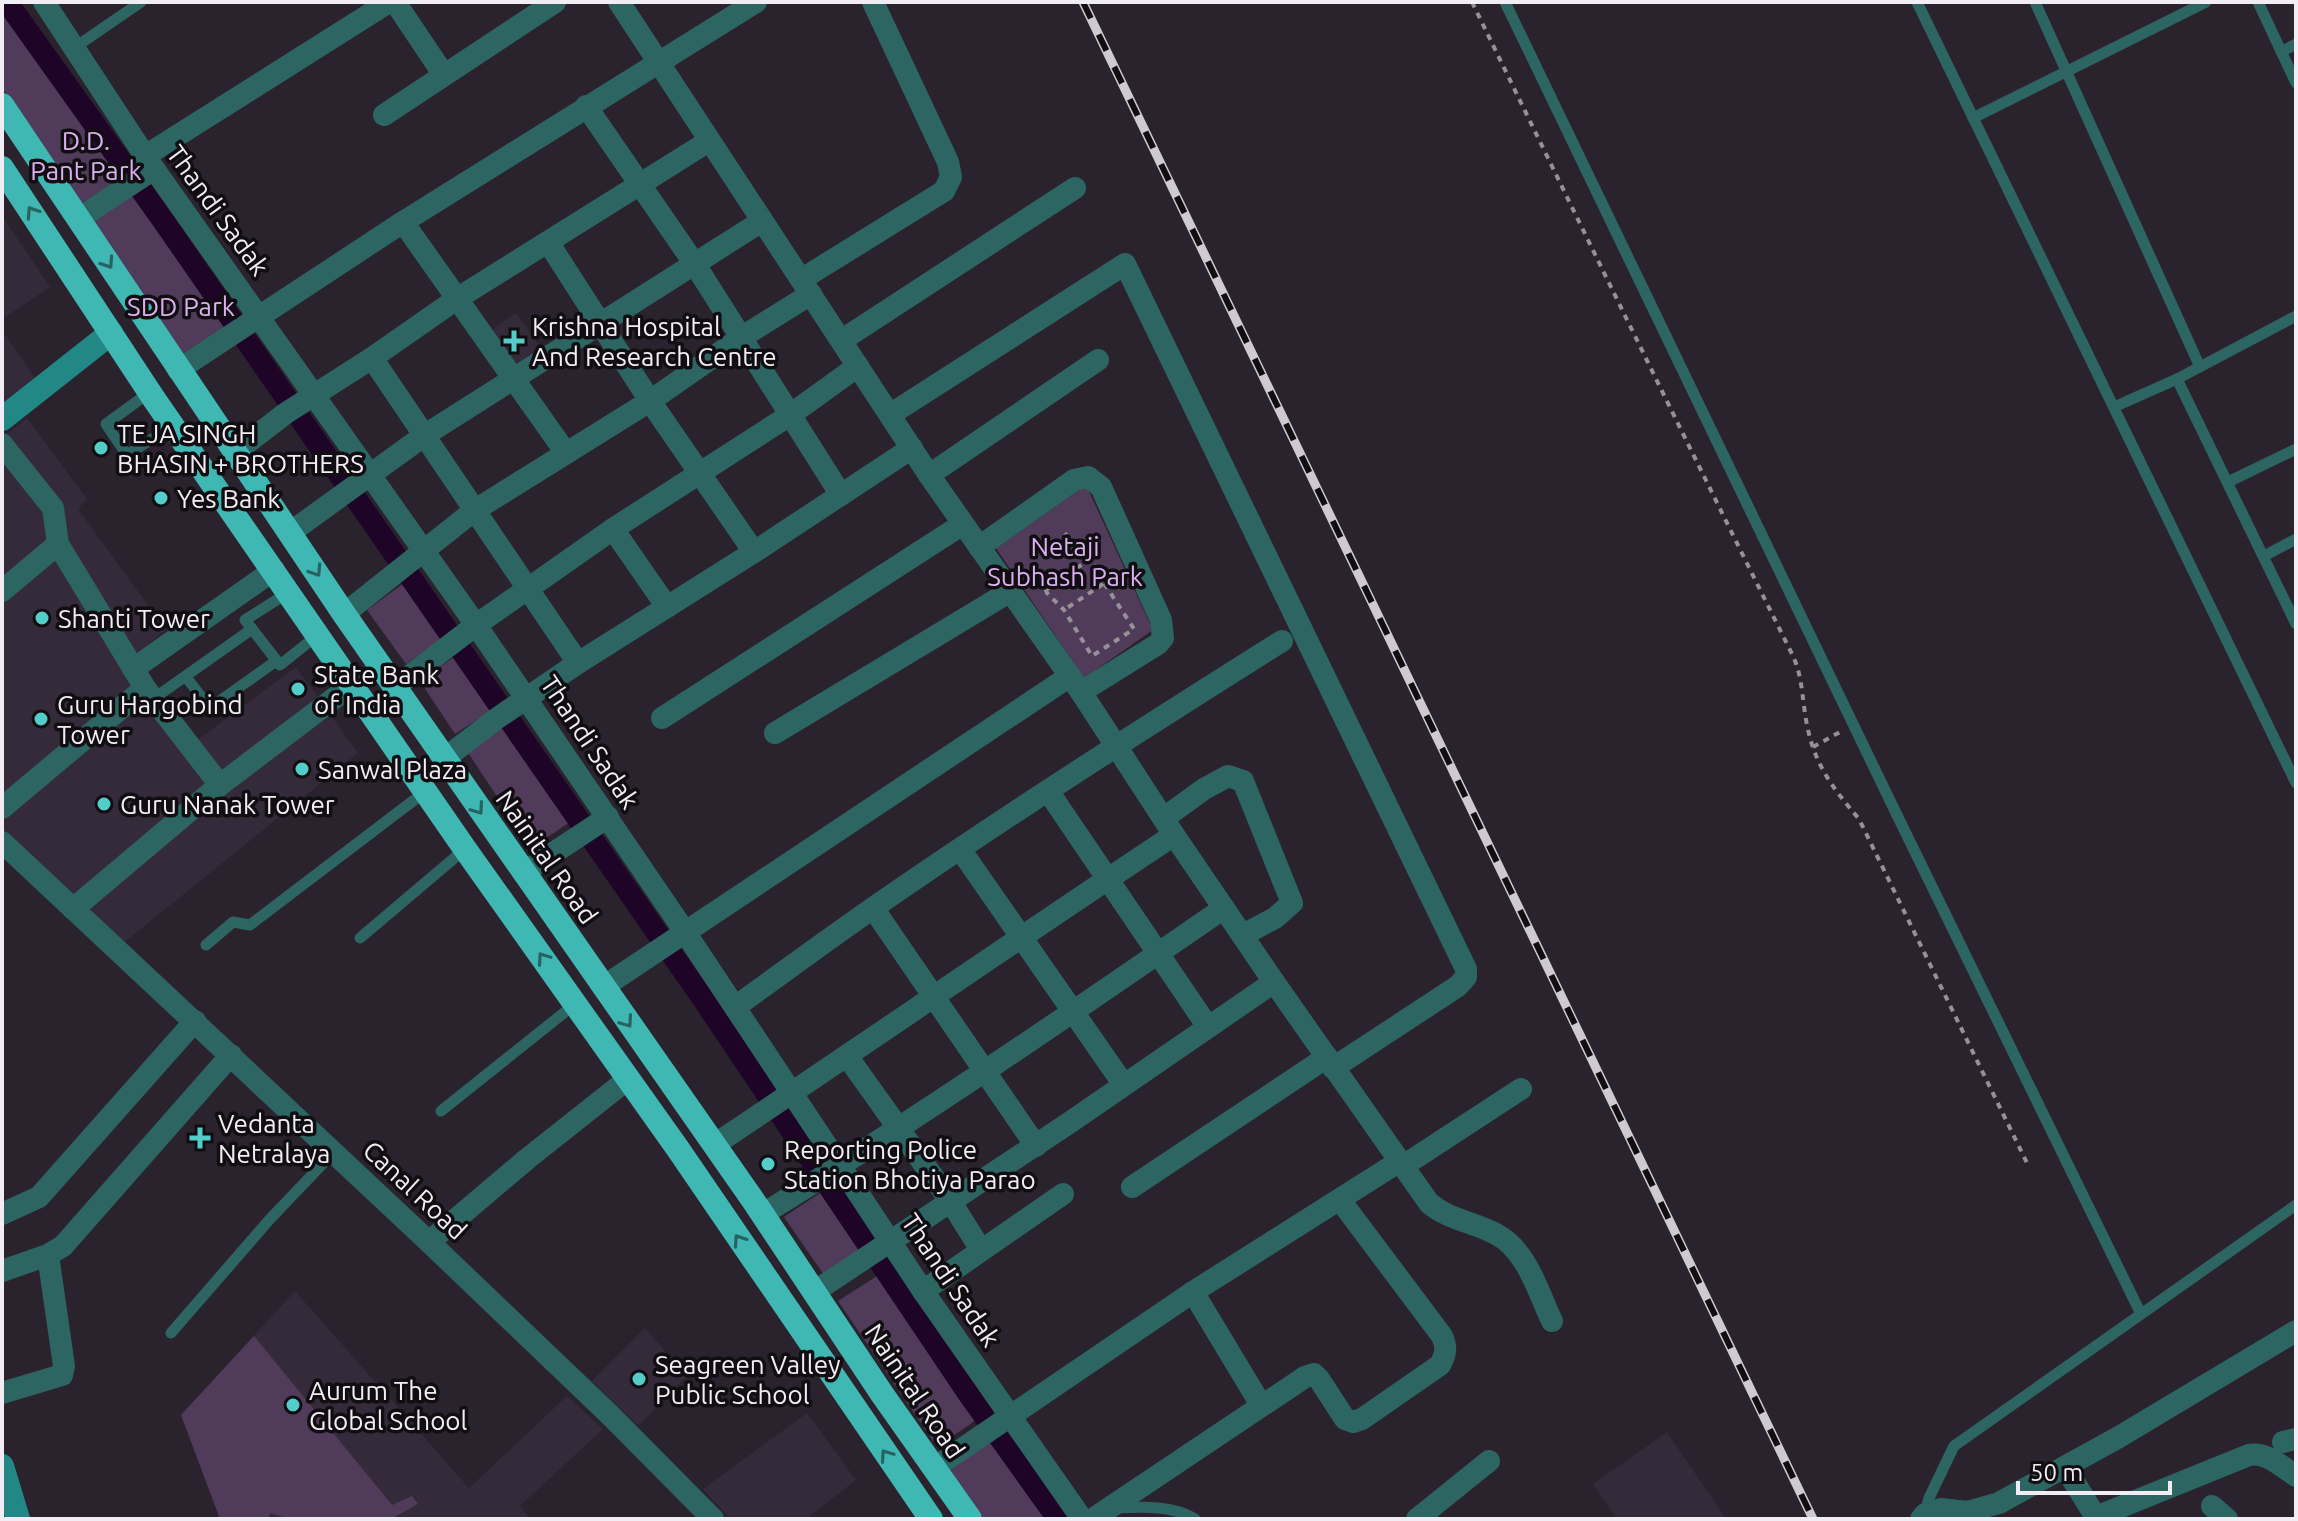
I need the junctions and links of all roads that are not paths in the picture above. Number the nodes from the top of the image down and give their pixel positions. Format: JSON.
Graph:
{"nodes":[{"id":1,"x":44,"y":2,"type":"edge"},
{"id":2,"x":141,"y":2,"type":"edge"},
{"id":3,"x":392,"y":2,"type":"edge"},
{"id":4,"x":555,"y":2,"type":"edge"},
{"id":5,"x":619,"y":2,"type":"edge"},
{"id":6,"x":756,"y":2,"type":"edge"},
{"id":7,"x":873,"y":2,"type":"edge"},
{"id":8,"x":1505,"y":2,"type":"edge"},
{"id":9,"x":1917,"y":2,"type":"edge"},
{"id":10,"x":2035,"y":2,"type":"edge"},
{"id":11,"x":2206,"y":2,"type":"edge"},
{"id":12,"x":2258,"y":2,"type":"edge"},
{"id":13,"x":2296,"y":44,"type":"edge"},
{"id":14,"x":74,"y":48,"type":"junction"},
{"id":15,"x":2281,"y":52,"type":"junction"},
{"id":16,"x":657,"y":62,"type":"junction"},
{"id":17,"x":2067,"y":71,"type":"junction"},
{"id":18,"x":444,"y":75,"type":"junction"},
{"id":19,"x":2296,"y":83,"type":"edge"},
{"id":20,"x":2,"y":105,"type":"edge"},
{"id":21,"x":586,"y":106,"type":"junction"},
{"id":22,"x":384,"y":115,"type":"dead end"},
{"id":23,"x":1973,"y":118,"type":"junction"},
{"id":24,"x":709,"y":141,"type":"junction"},
{"id":25,"x":2,"y":168,"type":"edge"},
{"id":26,"x":143,"y":172,"type":"junction"},
{"id":27,"x":640,"y":185,"type":"junction"},
{"id":28,"x":1075,"y":188,"type":"dead end"},
{"id":29,"x":78,"y":219,"type":"junction"},
{"id":30,"x":762,"y":221,"type":"junction"},
{"id":31,"x":403,"y":222,"type":"junction"},
{"id":32,"x":548,"y":242,"type":"junction"},
{"id":33,"x":694,"y":263,"type":"junction"},
{"id":34,"x":807,"y":287,"type":"junction"},
{"id":35,"x":458,"y":298,"type":"junction"},
{"id":36,"x":2296,"y":316,"type":"edge"},
{"id":37,"x":600,"y":322,"type":"junction"},
{"id":38,"x":245,"y":326,"type":"junction"},
{"id":39,"x":111,"y":333,"type":"junction"},
{"id":40,"x":742,"y":337,"type":"junction"},
{"id":41,"x":842,"y":340,"type":"junction"},
{"id":42,"x":372,"y":358,"type":"junction"},
{"id":43,"x":1098,"y":360,"type":"dead end"},
{"id":44,"x":858,"y":366,"type":"junction"},
{"id":45,"x":2200,"y":367,"type":"junction"},
{"id":46,"x":178,"y":370,"type":"junction"},
{"id":47,"x":513,"y":379,"type":"junction"},
{"id":48,"x":2177,"y":379,"type":"junction"},
{"id":49,"x":150,"y":392,"type":"junction"},
{"id":50,"x":650,"y":401,"type":"junction"},
{"id":51,"x":300,"y":404,"type":"junction"},
{"id":52,"x":2114,"y":407,"type":"junction"},
{"id":53,"x":891,"y":414,"type":"junction"},
{"id":54,"x":790,"y":415,"type":"junction"},
{"id":55,"x":2,"y":419,"type":"edge"},
{"id":56,"x":173,"y":426,"type":"junction"},
{"id":57,"x":425,"y":435,"type":"junction"},
{"id":58,"x":2,"y":444,"type":"edge"},
{"id":59,"x":912,"y":448,"type":"junction"},
{"id":60,"x":2296,"y":449,"type":"edge"},
{"id":61,"x":234,"y":453,"type":"junction"},
{"id":62,"x":566,"y":453,"type":"junction"},
{"id":63,"x":207,"y":474,"type":"junction"},
{"id":64,"x":699,"y":474,"type":"junction"},
{"id":65,"x":929,"y":475,"type":"junction"},
{"id":66,"x":2228,"y":482,"type":"junction"},
{"id":67,"x":355,"y":484,"type":"junction"},
{"id":68,"x":841,"y":495,"type":"junction"},
{"id":69,"x":475,"y":510,"type":"junction"},
{"id":70,"x":963,"y":524,"type":"junction"},
{"id":71,"x":613,"y":529,"type":"junction"},
{"id":72,"x":291,"y":532,"type":"junction"},
{"id":73,"x":2296,"y":539,"type":"edge"},
{"id":74,"x":58,"y":544,"type":"junction"},
{"id":75,"x":979,"y":547,"type":"junction"},
{"id":76,"x":754,"y":552,"type":"junction"},
{"id":77,"x":2264,"y":556,"type":"junction"},
{"id":78,"x":409,"y":562,"type":"junction"},
{"id":79,"x":274,"y":570,"type":"junction"},
{"id":80,"x":528,"y":589,"type":"junction"},
{"id":81,"x":2,"y":591,"type":"edge"},
{"id":82,"x":289,"y":592,"type":"junction"},
{"id":83,"x":1009,"y":592,"type":"junction"},
{"id":84,"x":667,"y":607,"type":"junction"},
{"id":85,"x":344,"y":614,"type":"junction"},
{"id":86,"x":2296,"y":624,"type":"edge"},
{"id":87,"x":252,"y":629,"type":"junction"},
{"id":88,"x":319,"y":634,"type":"junction"},
{"id":89,"x":461,"y":637,"type":"junction"},
{"id":90,"x":1282,"y":641,"type":"dead end"},
{"id":91,"x":276,"y":661,"type":"junction"},
{"id":92,"x":578,"y":663,"type":"junction"},
{"id":93,"x":186,"y":677,"type":"junction"},
{"id":94,"x":141,"y":680,"type":"junction"},
{"id":95,"x":353,"y":684,"type":"junction"},
{"id":96,"x":1076,"y":684,"type":"junction"},
{"id":97,"x":395,"y":687,"type":"junction"},
{"id":98,"x":511,"y":709,"type":"junction"},
{"id":99,"x":662,"y":718,"type":"dead end"},
{"id":100,"x":775,"y":733,"type":"dead end"},
{"id":101,"x":1116,"y":746,"type":"junction"},
{"id":102,"x":444,"y":759,"type":"junction"},
{"id":103,"x":2296,"y":783,"type":"edge"},
{"id":104,"x":220,"y":785,"type":"junction"},
{"id":105,"x":426,"y":791,"type":"junction"},
{"id":106,"x":1048,"y":791,"type":"junction"},
{"id":107,"x":2,"y":808,"type":"edge"},
{"id":108,"x":1169,"y":826,"type":"junction"},
{"id":109,"x":593,"y":827,"type":"junction"},
{"id":110,"x":2,"y":842,"type":"edge"},
{"id":111,"x":465,"y":849,"type":"junction"},
{"id":112,"x":960,"y":849,"type":"junction"},
{"id":113,"x":523,"y":873,"type":"junction"},
{"id":114,"x":1108,"y":879,"type":"junction"},
{"id":115,"x":873,"y":908,"type":"junction"},
{"id":116,"x":1224,"y":908,"type":"junction"},
{"id":117,"x":73,"y":909,"type":"junction"},
{"id":118,"x":1243,"y":935,"type":"junction"},
{"id":119,"x":1020,"y":937,"type":"junction"},
{"id":120,"x":360,"y":938,"type":"dead end"},
{"id":121,"x":672,"y":940,"type":"junction"},
{"id":122,"x":206,"y":945,"type":"dead end"},
{"id":123,"x":1158,"y":953,"type":"junction"},
{"id":124,"x":1274,"y":982,"type":"junction"},
{"id":125,"x":603,"y":987,"type":"junction"},
{"id":126,"x":933,"y":996,"type":"junction"},
{"id":127,"x":576,"y":1004,"type":"junction"},
{"id":128,"x":735,"y":1007,"type":"junction"},
{"id":129,"x":1073,"y":1011,"type":"junction"},
{"id":130,"x":195,"y":1021,"type":"junction"},
{"id":131,"x":1208,"y":1027,"type":"junction"},
{"id":132,"x":231,"y":1055,"type":"junction"},
{"id":133,"x":847,"y":1056,"type":"junction"},
{"id":134,"x":1330,"y":1063,"type":"junction"},
{"id":135,"x":985,"y":1070,"type":"junction"},
{"id":136,"x":628,"y":1079,"type":"junction"},
{"id":137,"x":1124,"y":1085,"type":"junction"},
{"id":138,"x":1521,"y":1089,"type":"dead end"},
{"id":139,"x":781,"y":1101,"type":"junction"},
{"id":140,"x":441,"y":1111,"type":"dead end"},
{"id":141,"x":898,"y":1128,"type":"junction"},
{"id":142,"x":714,"y":1145,"type":"junction"},
{"id":143,"x":1036,"y":1146,"type":"junction"},
{"id":144,"x":334,"y":1152,"type":"junction"},
{"id":145,"x":1402,"y":1163,"type":"junction"},
{"id":146,"x":688,"y":1164,"type":"junction"},
{"id":147,"x":830,"y":1173,"type":"junction"},
{"id":148,"x":1132,"y":1187,"type":"dead end"},
{"id":149,"x":1063,"y":1194,"type":"dead end"},
{"id":150,"x":1340,"y":1200,"type":"junction"},
{"id":151,"x":951,"y":1202,"type":"junction"},
{"id":152,"x":2296,"y":1205,"type":"edge"},
{"id":153,"x":2,"y":1214,"type":"edge"},
{"id":154,"x":763,"y":1214,"type":"junction"},
{"id":155,"x":429,"y":1242,"type":"junction"},
{"id":156,"x":879,"y":1249,"type":"junction"},
{"id":157,"x":981,"y":1250,"type":"junction"},
{"id":158,"x":48,"y":1255,"type":"junction"},
{"id":159,"x":2,"y":1271,"type":"edge"},
{"id":160,"x":923,"y":1291,"type":"junction"},
{"id":161,"x":814,"y":1292,"type":"junction"},
{"id":162,"x":1193,"y":1292,"type":"junction"},
{"id":163,"x":2141,"y":1314,"type":"junction"},
{"id":164,"x":1552,"y":1321,"type":"dead end"},
{"id":165,"x":2296,"y":1331,"type":"edge"},
{"id":166,"x":171,"y":1333,"type":"dead end"},
{"id":167,"x":2,"y":1393,"type":"edge"},
{"id":168,"x":1261,"y":1405,"type":"junction"},
{"id":169,"x":999,"y":1423,"type":"junction"},
{"id":170,"x":1489,"y":1461,"type":"dead end"},
{"id":171,"x":2,"y":1466,"type":"edge"},
{"id":172,"x":2065,"y":1467,"type":"junction"},
{"id":173,"x":934,"y":1468,"type":"junction"},
{"id":174,"x":2296,"y":1476,"type":"edge"},
{"id":175,"x":1102,"y":1514,"type":"edge"},
{"id":176,"x":1969,"y":1515,"type":"edge"},
{"id":177,"x":1923,"y":1516,"type":"edge"},
{"id":178,"x":2096,"y":1518,"type":"edge"},
{"id":179,"x":18,"y":1519,"type":"edge"},
{"id":180,"x":713,"y":1519,"type":"edge"},
{"id":181,"x":931,"y":1519,"type":"edge"},
{"id":182,"x":970,"y":1519,"type":"edge"},
{"id":183,"x":1082,"y":1519,"type":"edge"},
{"id":184,"x":1195,"y":1519,"type":"edge"},
{"id":185,"x":1417,"y":1519,"type":"edge"}],
"edges":[{"from":1,"to":14,"type":"street","name":"Thandi Sadak"},
{"from":2,"to":14,"type":"lane"},
{"from":3,"to":18,"type":"street"},
{"from":3,"to":26,"type":"street"},
{"from":4,"to":18,"type":"street"},
{"from":5,"to":16,"type":"street"},
{"from":6,"to":16,"type":"street"},
{"from":7,"to":34,"type":"street"},
{"from":8,"to":163,"type":"lane"},
{"from":9,"to":23,"type":"lane"},
{"from":10,"to":17,"type":"lane"},
{"from":11,"to":17,"type":"lane"},
{"from":12,"to":15,"type":"lane"},
{"from":13,"to":15,"type":"lane"},
{"from":14,"to":26,"type":"street","name":"Thandi Sadak"},
{"from":15,"to":19,"type":"lane"},
{"from":16,"to":21,"type":"street"},
{"from":16,"to":24,"type":"street"},
{"from":17,"to":23,"type":"lane"},
{"from":17,"to":45,"type":"lane"},
{"from":18,"to":22,"type":"street"},
{"from":20,"to":29,"type":"highway","name":"Nainital Road"},
{"from":21,"to":27,"type":"street"},
{"from":21,"to":31,"type":"street"},
{"from":23,"to":52,"type":"lane"},
{"from":24,"to":27,"type":"street"},
{"from":24,"to":30,"type":"street"},
{"from":39,"to":25,"type":"highway","one_way":true},
{"from":26,"to":29,"type":"street"},
{"from":26,"to":38,"type":"street","name":"Thandi Sadak"},
{"from":27,"to":32,"type":"street"},
{"from":27,"to":33,"type":"street"},
{"from":28,"to":41,"type":"street"},
{"from":29,"to":46,"type":"highway","name":"Nainital Road","one_way":true},
{"from":30,"to":33,"type":"street"},
{"from":30,"to":34,"type":"street"},
{"from":31,"to":35,"type":"street"},
{"from":31,"to":38,"type":"street"},
{"from":32,"to":35,"type":"street"},
{"from":32,"to":37,"type":"street"},
{"from":33,"to":37,"type":"street"},
{"from":33,"to":40,"type":"street"},
{"from":34,"to":40,"type":"street"},
{"from":34,"to":41,"type":"street"},
{"from":35,"to":42,"type":"street"},
{"from":35,"to":47,"type":"street"},
{"from":36,"to":45,"type":"lane"},
{"from":37,"to":47,"type":"street"},
{"from":37,"to":50,"type":"street"},
{"from":38,"to":46,"type":"street"},
{"from":38,"to":51,"type":"street","name":"Thandi Sadak"},
{"from":39,"to":49,"type":"highway"},
{"from":39,"to":55,"type":"street"},
{"from":40,"to":50,"type":"street"},
{"from":40,"to":54,"type":"street"},
{"from":41,"to":44,"type":"street"},
{"from":42,"to":51,"type":"street"},
{"from":42,"to":57,"type":"street"},
{"from":43,"to":65,"type":"street"},
{"from":44,"to":53,"type":"street"},
{"from":44,"to":54,"type":"street"},
{"from":45,"to":48,"type":"lane"},
{"from":46,"to":61,"type":"highway","name":"Nainital Road"},
{"from":47,"to":57,"type":"street"},
{"from":47,"to":62,"type":"street"},
{"from":48,"to":52,"type":"lane"},
{"from":48,"to":66,"type":"lane"},
{"from":49,"to":56,"type":"highway"},
{"from":49,"to":56,"type":"lane"},
{"from":50,"to":62,"type":"street"},
{"from":50,"to":64,"type":"street"},
{"from":51,"to":61,"type":"street"},
{"from":51,"to":67,"type":"street","name":"Thandi Sadak"},
{"from":52,"to":103,"type":"lane"},
{"from":53,"to":59,"type":"street"},
{"from":53,"to":134,"type":"street"},
{"from":54,"to":64,"type":"street"},
{"from":54,"to":68,"type":"street"},
{"from":56,"to":63,"type":"highway"},
{"from":57,"to":67,"type":"street"},
{"from":57,"to":69,"type":"street"},
{"from":58,"to":74,"type":"street"},
{"from":59,"to":65,"type":"street"},
{"from":59,"to":68,"type":"street"},
{"from":60,"to":66,"type":"lane"},
{"from":61,"to":63,"type":"highway"},
{"from":61,"to":72,"type":"highway","name":"Nainital Road"},
{"from":62,"to":69,"type":"street"},
{"from":63,"to":79,"type":"highway"},
{"from":64,"to":71,"type":"street"},
{"from":64,"to":76,"type":"street"},
{"from":65,"to":70,"type":"street"},
{"from":66,"to":77,"type":"lane"},
{"from":67,"to":72,"type":"street"},
{"from":67,"to":78,"type":"street","name":"Thandi Sadak"},
{"from":68,"to":76,"type":"street"},
{"from":69,"to":78,"type":"street"},
{"from":69,"to":80,"type":"street"},
{"from":70,"to":75,"type":"street"},
{"from":70,"to":99,"type":"street"},
{"from":71,"to":80,"type":"street"},
{"from":71,"to":84,"type":"street"},
{"from":72,"to":85,"type":"highway","name":"Nainital Road","one_way":true},
{"from":73,"to":77,"type":"lane"},
{"from":74,"to":81,"type":"street"},
{"from":74,"to":94,"type":"street"},
{"from":75,"to":83,"type":"street"},
{"from":75,"to":96,"type":"street"},
{"from":76,"to":84,"type":"street"},
{"from":77,"to":86,"type":"lane"},
{"from":78,"to":85,"type":"street"},
{"from":78,"to":89,"type":"street","name":"Thandi Sadak"},
{"from":79,"to":82,"type":"highway"},
{"from":79,"to":94,"type":"street"},
{"from":80,"to":89,"type":"street"},
{"from":80,"to":92,"type":"street"},
{"from":82,"to":87,"type":"lane"},
{"from":82,"to":88,"type":"highway"},
{"from":83,"to":96,"type":"street"},
{"from":83,"to":100,"type":"street"},
{"from":84,"to":92,"type":"street"},
{"from":85,"to":88,"type":"highway"},
{"from":85,"to":97,"type":"highway","name":"Nainital Road"},
{"from":87,"to":91,"type":"lane"},
{"from":87,"to":93,"type":"lane"},
{"from":88,"to":91,"type":"lane"},
{"from":88,"to":95,"type":"highway"},
{"from":89,"to":97,"type":"street"},
{"from":89,"to":98,"type":"street","name":"Thandi Sadak"},
{"from":90,"to":101,"type":"street"},
{"from":91,"to":93,"type":"lane"},
{"from":92,"to":98,"type":"street"},
{"from":93,"to":94,"type":"lane"},
{"from":94,"to":104,"type":"street"},
{"from":94,"to":107,"type":"street"},
{"from":95,"to":104,"type":"street"},
{"from":95,"to":105,"type":"highway"},
{"from":96,"to":101,"type":"street"},
{"from":96,"to":121,"type":"street"},
{"from":97,"to":102,"type":"highway","name":"Nainital Road"},
{"from":98,"to":102,"type":"street"},
{"from":98,"to":109,"type":"street","name":"Thandi Sadak"},
{"from":101,"to":106,"type":"street"},
{"from":101,"to":108,"type":"street"},
{"from":102,"to":113,"type":"highway","name":"Nainital Road","one_way":true},
{"from":104,"to":117,"type":"street"},
{"from":105,"to":111,"type":"highway"},
{"from":105,"to":122,"type":"lane"},
{"from":106,"to":112,"type":"street"},
{"from":106,"to":114,"type":"street"},
{"from":108,"to":114,"type":"street"},
{"from":108,"to":116,"type":"street"},
{"from":108,"to":118,"type":"street"},
{"from":109,"to":113,"type":"street"},
{"from":109,"to":121,"type":"street","name":"Thandi Sadak"},
{"from":110,"to":117,"type":"street","name":"Canal Road"},
{"from":111,"to":120,"type":"lane"},
{"from":127,"to":111,"type":"highway","one_way":true},
{"from":112,"to":115,"type":"street"},
{"from":112,"to":119,"type":"street"},
{"from":113,"to":125,"type":"highway","name":"Nainital Road"},
{"from":114,"to":119,"type":"street"},
{"from":114,"to":123,"type":"street"},
{"from":115,"to":126,"type":"street"},
{"from":115,"to":128,"type":"street"},
{"from":116,"to":118,"type":"street"},
{"from":116,"to":123,"type":"street"},
{"from":117,"to":130,"type":"street","name":"Canal Road"},
{"from":118,"to":124,"type":"street"},
{"from":119,"to":126,"type":"street"},
{"from":119,"to":129,"type":"street"},
{"from":121,"to":125,"type":"street"},
{"from":121,"to":128,"type":"street","name":"Thandi Sadak"},
{"from":123,"to":129,"type":"street"},
{"from":123,"to":131,"type":"street"},
{"from":124,"to":131,"type":"street"},
{"from":124,"to":134,"type":"street"},
{"from":125,"to":142,"type":"highway","name":"Nainital Road","one_way":true},
{"from":126,"to":133,"type":"street"},
{"from":126,"to":135,"type":"street"},
{"from":127,"to":136,"type":"highway"},
{"from":127,"to":140,"type":"lane"},
{"from":128,"to":139,"type":"street","name":"Thandi Sadak"},
{"from":129,"to":135,"type":"street"},
{"from":129,"to":137,"type":"street"},
{"from":130,"to":132,"type":"street","name":"Canal Road"},
{"from":130,"to":153,"type":"street"},
{"from":131,"to":137,"type":"street"},
{"from":132,"to":144,"type":"street","name":"Canal Road"},
{"from":132,"to":158,"type":"street"},
{"from":133,"to":139,"type":"street"},
{"from":133,"to":141,"type":"street"},
{"from":134,"to":145,"type":"street"},
{"from":134,"to":148,"type":"street"},
{"from":135,"to":141,"type":"street"},
{"from":135,"to":143,"type":"street"},
{"from":136,"to":146,"type":"highway"},
{"from":136,"to":155,"type":"street"},
{"from":137,"to":143,"type":"street"},
{"from":138,"to":145,"type":"street"},
{"from":139,"to":142,"type":"street"},
{"from":139,"to":147,"type":"street","name":"Thandi Sadak"},
{"from":141,"to":147,"type":"street"},
{"from":141,"to":151,"type":"street"},
{"from":142,"to":146,"type":"highway"},
{"from":142,"to":154,"type":"highway","name":"Nainital Road"},
{"from":143,"to":151,"type":"street"},
{"from":144,"to":155,"type":"street","name":"Canal Road"},
{"from":144,"to":166,"type":"lane"},
{"from":145,"to":150,"type":"street"},
{"from":145,"to":164,"type":"street"},
{"from":181,"to":146,"type":"highway","one_way":true},
{"from":147,"to":154,"type":"street"},
{"from":147,"to":156,"type":"street","name":"Thandi Sadak"},
{"from":149,"to":157,"type":"street"},
{"from":150,"to":162,"type":"street"},
{"from":150,"to":168,"type":"street"},
{"from":151,"to":156,"type":"street"},
{"from":151,"to":157,"type":"street"},
{"from":152,"to":163,"type":"lane"},
{"from":154,"to":161,"type":"highway","name":"Nainital Road"},
{"from":155,"to":180,"type":"street","name":"Canal Road"},
{"from":156,"to":160,"type":"street","name":"Thandi Sadak"},
{"from":156,"to":161,"type":"street"},
{"from":157,"to":160,"type":"street"},
{"from":158,"to":159,"type":"street"},
{"from":158,"to":167,"type":"street"},
{"from":160,"to":169,"type":"street","name":"Thandi Sadak"},
{"from":161,"to":173,"type":"highway","name":"Nainital Road"},
{"from":162,"to":168,"type":"street"},
{"from":162,"to":169,"type":"street"},
{"from":163,"to":177,"type":"lane"},
{"from":165,"to":172,"type":"street"},
{"from":168,"to":175,"type":"street"},
{"from":169,"to":173,"type":"street"},
{"from":169,"to":183,"type":"street","name":"Thandi Sadak"},
{"from":170,"to":185,"type":"street"},
{"from":171,"to":179,"type":"street"},
{"from":172,"to":176,"type":"street"},
{"from":172,"to":178,"type":"street"},
{"from":173,"to":182,"type":"highway","name":"Nainital Road"},
{"from":174,"to":178,"type":"street"},
{"from":175,"to":184,"type":"lane"},
{"from":176,"to":177,"type":"street"}]}
